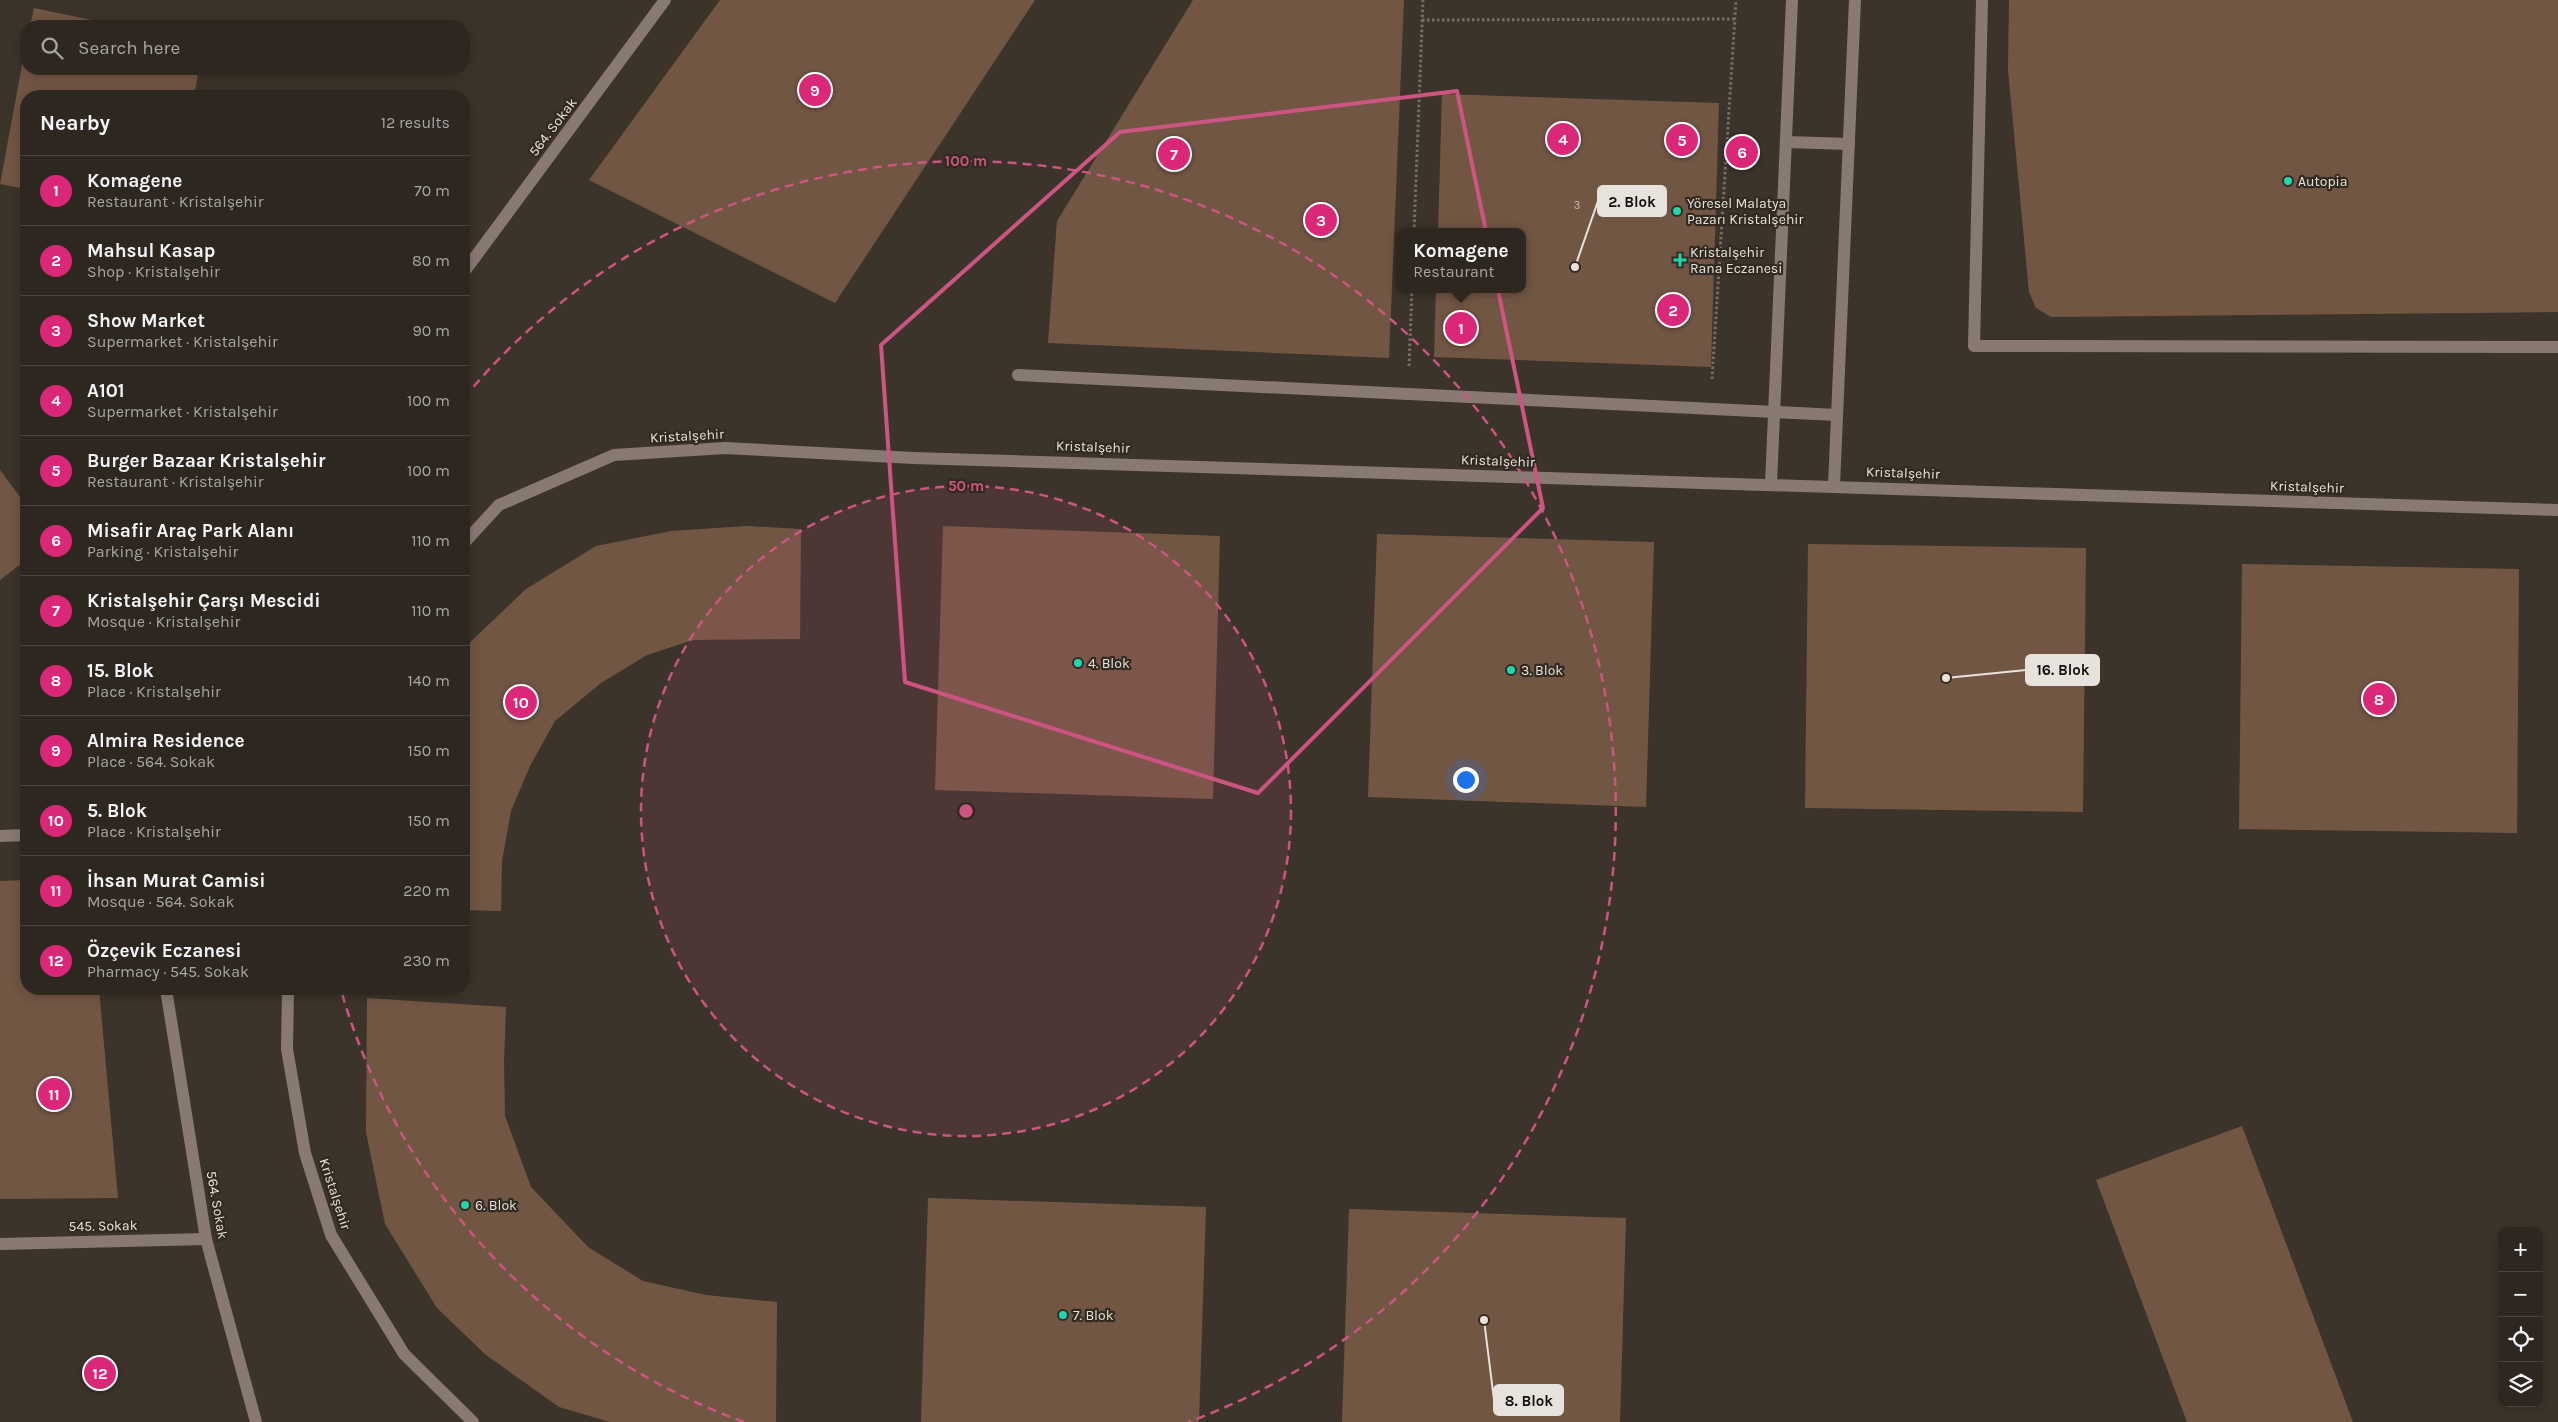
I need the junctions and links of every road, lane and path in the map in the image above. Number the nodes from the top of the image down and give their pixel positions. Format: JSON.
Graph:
{"nodes":[{"id":1,"x":665,"y":0,"type":"edge"},
{"id":2,"x":1423,"y":0,"type":"edge"},
{"id":3,"x":1736,"y":0,"type":"edge"},
{"id":4,"x":1792,"y":0,"type":"edge"},
{"id":5,"x":1855,"y":0,"type":"edge"},
{"id":6,"x":1982,"y":0,"type":"edge"},
{"id":7,"x":1736,"y":19,"type":"junction"},
{"id":8,"x":1422,"y":20,"type":"junction"},
{"id":9,"x":1786,"y":142,"type":"junction"},
{"id":10,"x":1849,"y":144,"type":"junction"},
{"id":11,"x":1414,"y":228,"type":"edge"},
{"id":12,"x":470,"y":264,"type":"edge"},
{"id":13,"x":1412,"y":293,"type":"edge"},
{"id":14,"x":2558,"y":347,"type":"edge"},
{"id":15,"x":1409,"y":373,"type":"dead end"},
{"id":16,"x":1018,"y":375,"type":"dead end"},
{"id":17,"x":1711,"y":385,"type":"dead end"},
{"id":18,"x":1774,"y":412,"type":"junction"},
{"id":19,"x":1837,"y":415,"type":"junction"},
{"id":20,"x":1771,"y":484,"type":"junction"},
{"id":21,"x":1834,"y":486,"type":"junction"},
{"id":22,"x":2558,"y":510,"type":"edge"},
{"id":23,"x":470,"y":536,"type":"edge"},
{"id":24,"x":20,"y":835,"type":"edge"},
{"id":25,"x":0,"y":836,"type":"edge"},
{"id":26,"x":167,"y":995,"type":"edge"},
{"id":27,"x":288,"y":995,"type":"edge"},
{"id":28,"x":206,"y":1238,"type":"junction"},
{"id":29,"x":0,"y":1244,"type":"edge"},
{"id":30,"x":256,"y":1422,"type":"edge"},
{"id":31,"x":473,"y":1422,"type":"edge"}],
"edges":[{"from":1,"to":12,"type":"street","name":"564. Sokak"},
{"from":2,"to":8,"type":"path"},
{"from":3,"to":7,"type":"path"},
{"from":4,"to":9,"type":"street"},
{"from":5,"to":10,"type":"street"},
{"from":6,"to":14,"type":"street"},
{"from":7,"to":8,"type":"path"},
{"from":7,"to":17,"type":"path"},
{"from":8,"to":11,"type":"path"},
{"from":9,"to":10,"type":"street"},
{"from":9,"to":18,"type":"street"},
{"from":10,"to":19,"type":"street"},
{"from":13,"to":15,"type":"path"},
{"from":16,"to":18,"type":"street"},
{"from":18,"to":19,"type":"street"},
{"from":18,"to":20,"type":"street"},
{"from":19,"to":21,"type":"street"},
{"from":20,"to":21,"type":"street","name":"Kristalşehir"},
{"from":20,"to":23,"type":"street","name":"Kristalşehir"},
{"from":21,"to":22,"type":"street","name":"Kristalşehir"},
{"from":24,"to":25,"type":"street"},
{"from":26,"to":28,"type":"street","name":"564. Sokak"},
{"from":27,"to":31,"type":"street","name":"Kristalşehir"},
{"from":28,"to":29,"type":"street","name":"545. Sokak"},
{"from":28,"to":30,"type":"street","name":"564. Sokak"}]}
